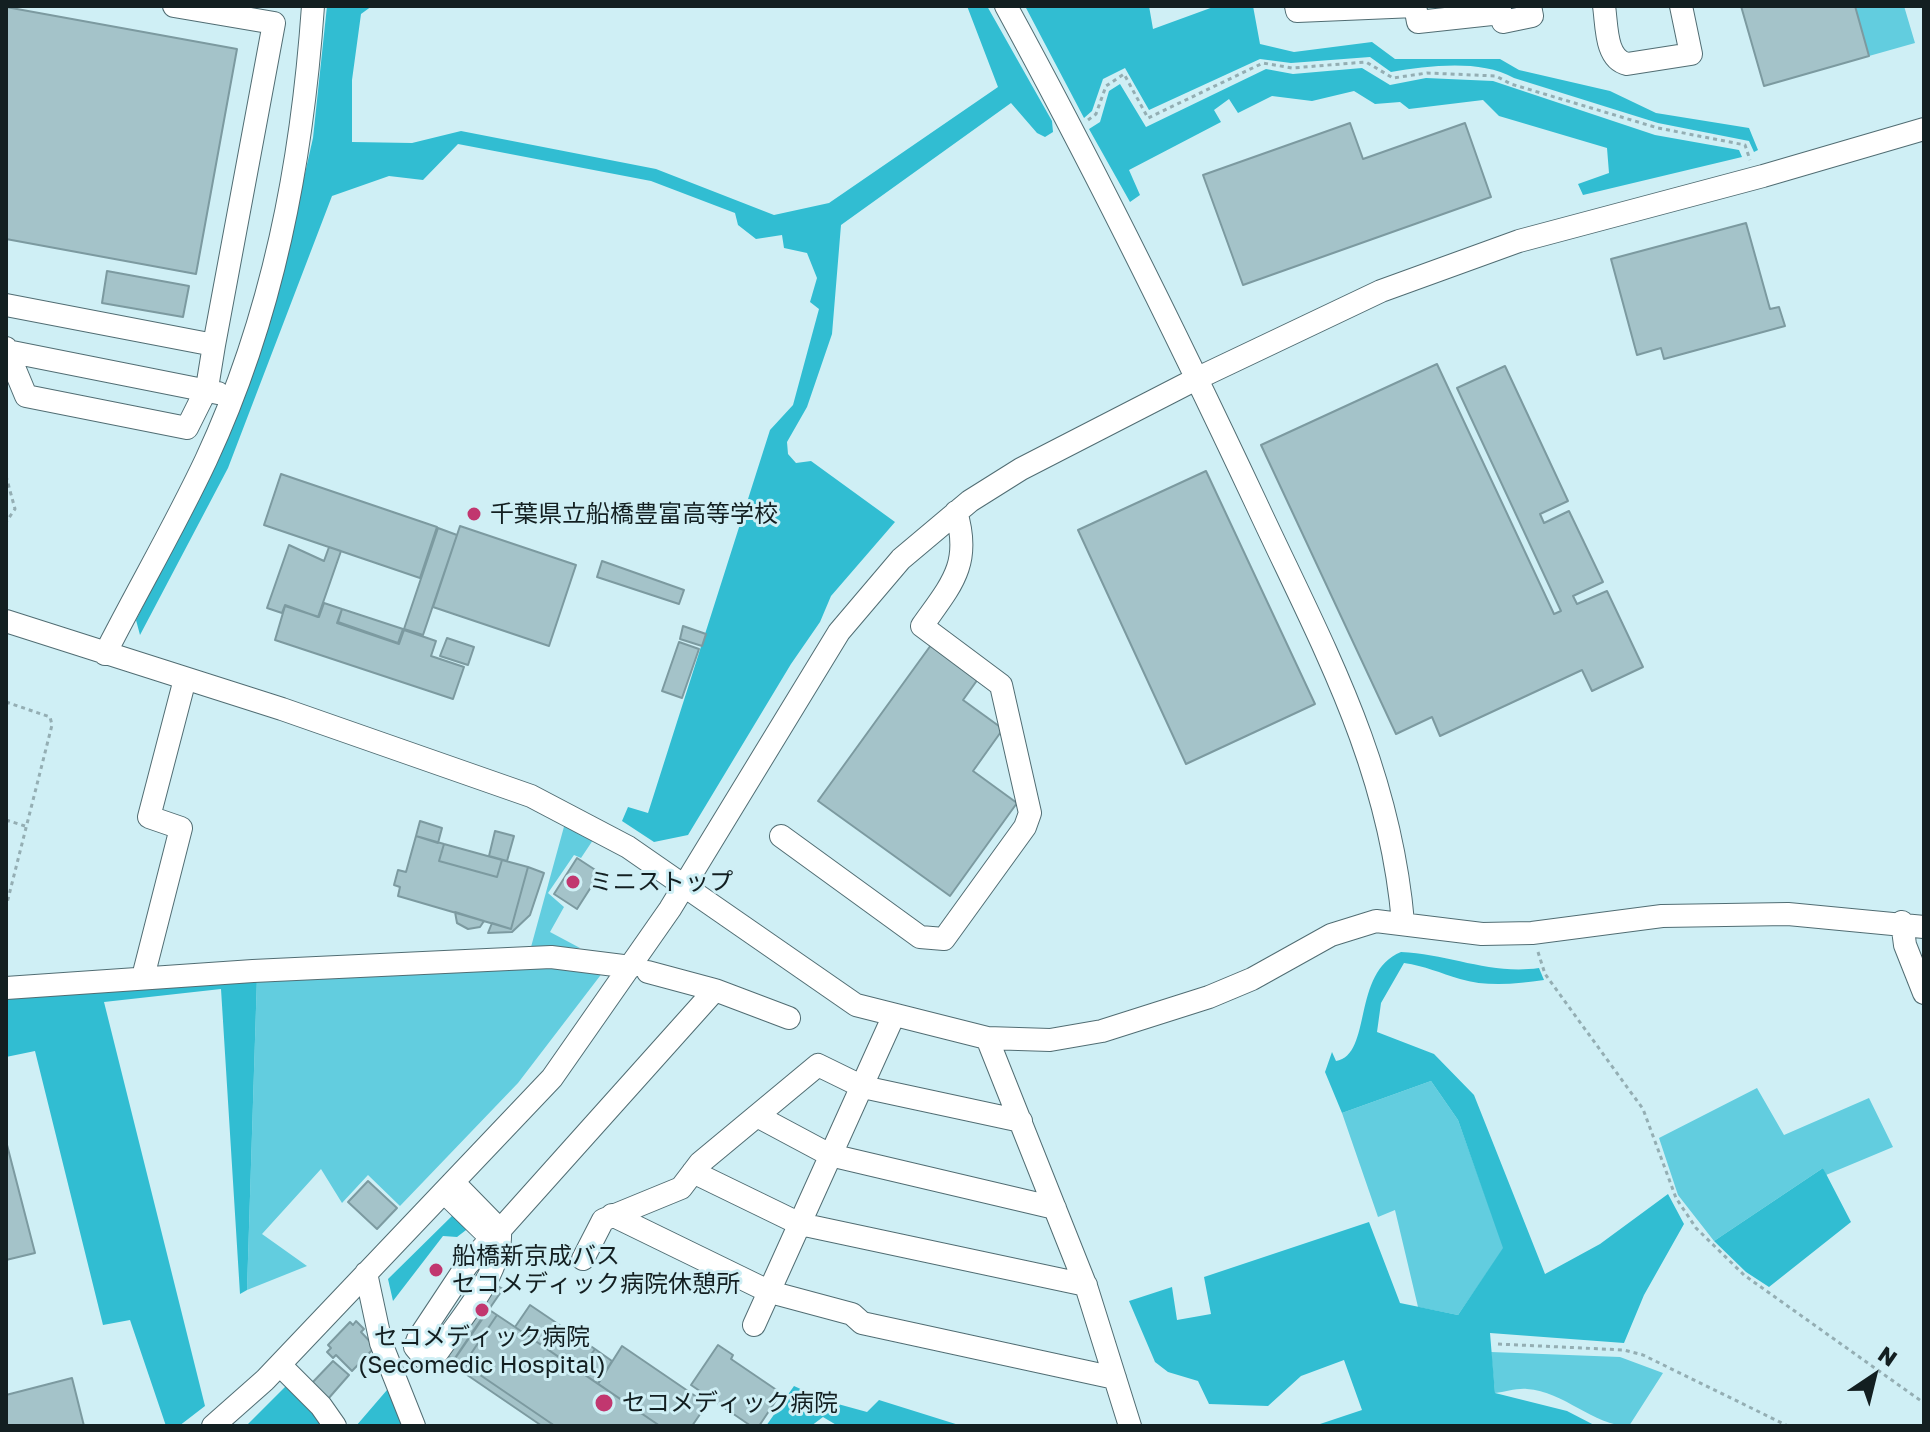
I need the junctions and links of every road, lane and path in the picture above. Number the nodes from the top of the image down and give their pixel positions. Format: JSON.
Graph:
{"nodes":[{"id":1,"x":174,"y":6,"type":"edge"},
{"id":2,"x":313,"y":6,"type":"edge"},
{"id":3,"x":1006,"y":6,"type":"edge"},
{"id":4,"x":1296,"y":6,"type":"edge"},
{"id":5,"x":1415,"y":6,"type":"edge"},
{"id":6,"x":1530,"y":6,"type":"edge"},
{"id":7,"x":1604,"y":6,"type":"edge"},
{"id":8,"x":1681,"y":6,"type":"edge"},
{"id":9,"x":1354,"y":8,"type":"edge"},
{"id":10,"x":1082,"y":124,"type":"dead end"},
{"id":11,"x":1924,"y":129,"type":"edge"},
{"id":12,"x":1750,"y":160,"type":"dead end"},
{"id":13,"x":6,"y":305,"type":"edge"},
{"id":14,"x":214,"y":345,"type":"junction"},
{"id":15,"x":7,"y":349,"type":"edge"},
{"id":16,"x":1198,"y":378,"type":"junction"},
{"id":17,"x":207,"y":388,"type":"junction"},
{"id":18,"x":231,"y":398,"type":"junction"},
{"id":19,"x":6,"y":476,"type":"edge"},
{"id":20,"x":956,"y":512,"type":"junction"},
{"id":21,"x":6,"y":522,"type":"edge"},
{"id":22,"x":6,"y":621,"type":"edge"},
{"id":23,"x":105,"y":654,"type":"junction"},
{"id":24,"x":185,"y":679,"type":"junction"},
{"id":25,"x":6,"y":702,"type":"edge"},
{"id":26,"x":6,"y":820,"type":"edge"},
{"id":27,"x":26,"y":826,"type":"junction"},
{"id":28,"x":781,"y":836,"type":"dead end"},
{"id":29,"x":684,"y":886,"type":"junction"},
{"id":30,"x":6,"y":907,"type":"edge"},
{"id":31,"x":1403,"y":922,"type":"junction"},
{"id":32,"x":1913,"y":925,"type":"edge"},
{"id":33,"x":1532,"y":933,"type":"junction"},
{"id":34,"x":640,"y":969,"type":"junction"},
{"id":35,"x":143,"y":977,"type":"junction"},
{"id":36,"x":6,"y":988,"type":"edge"},
{"id":37,"x":715,"y":990,"type":"junction"},
{"id":38,"x":1924,"y":993,"type":"edge"},
{"id":39,"x":894,"y":1015,"type":"junction"},
{"id":40,"x":789,"y":1018,"type":"dead end"},
{"id":41,"x":987,"y":1038,"type":"junction"},
{"id":42,"x":863,"y":1087,"type":"junction"},
{"id":43,"x":757,"y":1116,"type":"junction"},
{"id":44,"x":1021,"y":1121,"type":"junction"},
{"id":45,"x":830,"y":1155,"type":"junction"},
{"id":46,"x":693,"y":1172,"type":"junction"},
{"id":47,"x":450,"y":1189,"type":"junction"},
{"id":48,"x":1055,"y":1208,"type":"junction"},
{"id":49,"x":612,"y":1215,"type":"junction"},
{"id":50,"x":800,"y":1224,"type":"junction"},
{"id":51,"x":494,"y":1237,"type":"junction"},
{"id":52,"x":583,"y":1259,"type":"dead end"},
{"id":53,"x":366,"y":1273,"type":"junction"},
{"id":54,"x":1086,"y":1285,"type":"junction"},
{"id":55,"x":770,"y":1292,"type":"junction"},
{"id":56,"x":754,"y":1325,"type":"dead end"},
{"id":57,"x":1498,"y":1344,"type":"dead end"},
{"id":58,"x":280,"y":1365,"type":"junction"},
{"id":59,"x":1115,"y":1378,"type":"junction"},
{"id":60,"x":1924,"y":1403,"type":"edge"},
{"id":61,"x":213,"y":1426,"type":"edge"},
{"id":62,"x":335,"y":1426,"type":"edge"},
{"id":63,"x":414,"y":1426,"type":"edge"},
{"id":64,"x":1130,"y":1426,"type":"edge"},
{"id":65,"x":1788,"y":1426,"type":"edge"}],
"edges":[{"from":1,"to":14,"type":"street"},
{"from":2,"to":18,"type":"street"},
{"from":3,"to":16,"type":"street"},
{"from":4,"to":9,"type":"street"},
{"from":5,"to":6,"type":"street"},
{"from":5,"to":9,"type":"street"},
{"from":7,"to":8,"type":"street"},
{"from":10,"to":12,"type":"path"},
{"from":11,"to":16,"type":"street"},
{"from":13,"to":14,"type":"street"},
{"from":14,"to":17,"type":"street"},
{"from":15,"to":17,"type":"street"},
{"from":15,"to":17,"type":"street"},
{"from":16,"to":20,"type":"street"},
{"from":16,"to":31,"type":"street"},
{"from":17,"to":18,"type":"street"},
{"from":18,"to":23,"type":"street"},
{"from":19,"to":21,"type":"path"},
{"from":20,"to":28,"type":"street"},
{"from":20,"to":29,"type":"street"},
{"from":22,"to":23,"type":"street"},
{"from":23,"to":24,"type":"street"},
{"from":24,"to":29,"type":"street"},
{"from":24,"to":35,"type":"street"},
{"from":25,"to":27,"type":"path"},
{"from":26,"to":27,"type":"path"},
{"from":27,"to":30,"type":"path"},
{"from":29,"to":34,"type":"street"},
{"from":29,"to":39,"type":"street"},
{"from":31,"to":33,"type":"street"},
{"from":31,"to":41,"type":"street"},
{"from":32,"to":33,"type":"street"},
{"from":32,"to":38,"type":"street"},
{"from":33,"to":60,"type":"path"},
{"from":34,"to":35,"type":"street"},
{"from":34,"to":37,"type":"street"},
{"from":34,"to":47,"type":"street"},
{"from":35,"to":36,"type":"street"},
{"from":37,"to":40,"type":"street"},
{"from":37,"to":51,"type":"street"},
{"from":39,"to":41,"type":"street"},
{"from":39,"to":42,"type":"street"},
{"from":41,"to":44,"type":"street"},
{"from":42,"to":43,"type":"street"},
{"from":42,"to":44,"type":"street"},
{"from":42,"to":45,"type":"street"},
{"from":43,"to":45,"type":"street"},
{"from":43,"to":46,"type":"street"},
{"from":44,"to":48,"type":"street"},
{"from":45,"to":48,"type":"street"},
{"from":45,"to":50,"type":"street"},
{"from":46,"to":49,"type":"street"},
{"from":46,"to":50,"type":"street"},
{"from":47,"to":51,"type":"street"},
{"from":47,"to":53,"type":"street"},
{"from":48,"to":54,"type":"street"},
{"from":49,"to":52,"type":"street"},
{"from":49,"to":55,"type":"street"},
{"from":50,"to":54,"type":"street"},
{"from":50,"to":55,"type":"street"},
{"from":51,"to":51,"type":"street"},
{"from":53,"to":58,"type":"street"},
{"from":53,"to":63,"type":"street"},
{"from":54,"to":59,"type":"street"},
{"from":55,"to":56,"type":"street"},
{"from":55,"to":59,"type":"street"},
{"from":57,"to":65,"type":"path"},
{"from":58,"to":61,"type":"street"},
{"from":58,"to":62,"type":"street"},
{"from":59,"to":64,"type":"street"}]}
